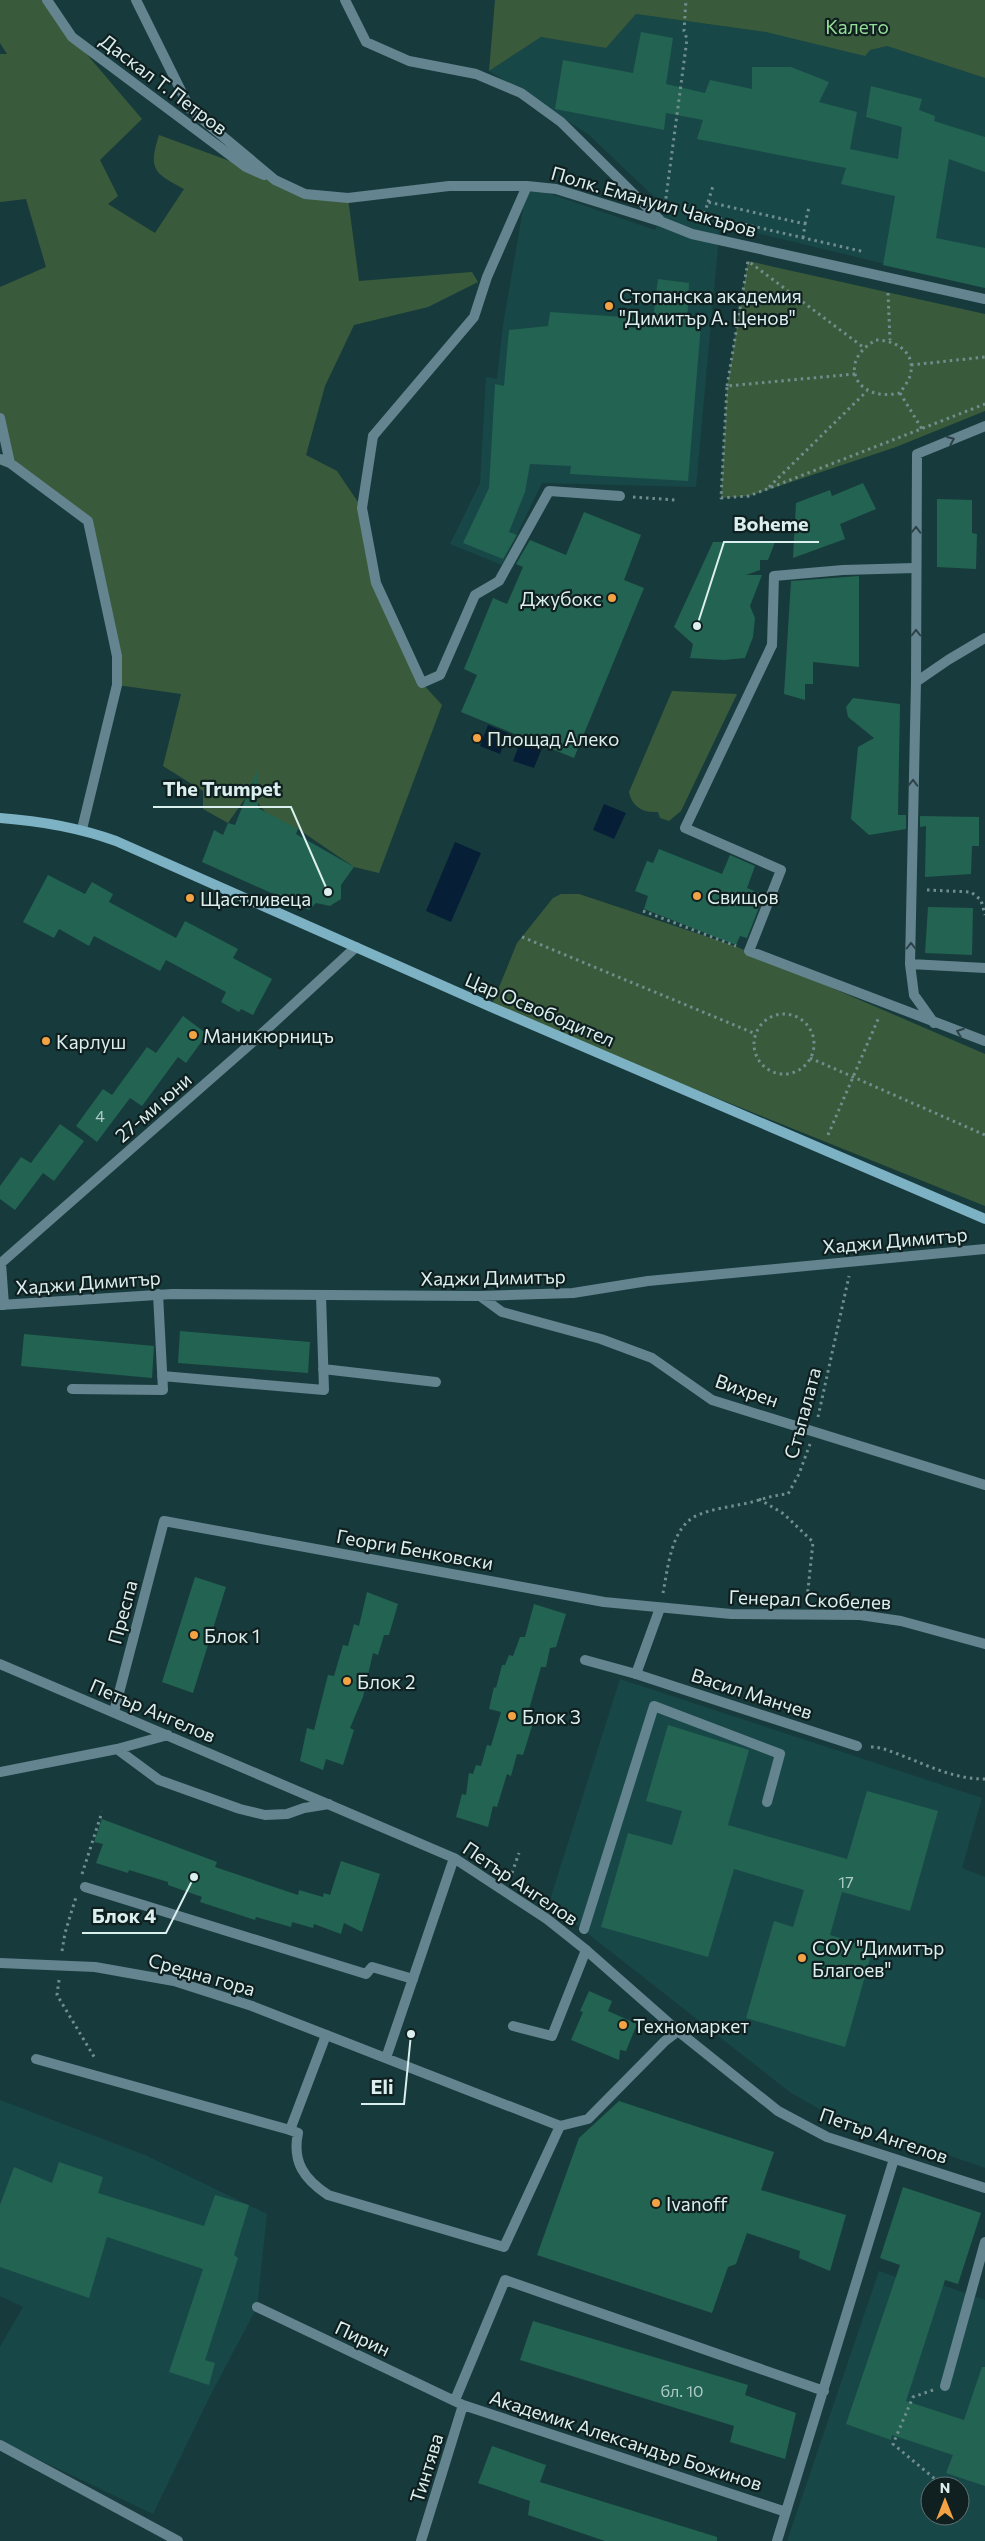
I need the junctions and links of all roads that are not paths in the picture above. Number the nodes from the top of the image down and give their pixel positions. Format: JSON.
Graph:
{"nodes":[{"id":1,"x":48,"y":0,"type":"edge"},
{"id":2,"x":136,"y":0,"type":"edge"},
{"id":3,"x":345,"y":0,"type":"edge"},
{"id":4,"x":274,"y":180,"type":"junction"},
{"id":5,"x":527,"y":186,"type":"junction"},
{"id":6,"x":662,"y":222,"type":"junction"},
{"id":7,"x":985,"y":299,"type":"edge"},
{"id":8,"x":0,"y":418,"type":"edge"},
{"id":9,"x":985,"y":426,"type":"edge"},
{"id":10,"x":0,"y":460,"type":"edge"},
{"id":11,"x":10,"y":463,"type":"junction"},
{"id":12,"x":620,"y":496,"type":"road end"},
{"id":13,"x":915,"y":568,"type":"junction"},
{"id":14,"x":985,"y":638,"type":"edge"},
{"id":15,"x":916,"y":682,"type":"junction"},
{"id":16,"x":0,"y":818,"type":"edge"},
{"id":17,"x":82,"y":829,"type":"junction"},
{"id":18,"x":356,"y":947,"type":"junction"},
{"id":19,"x":910,"y":964,"type":"junction"},
{"id":20,"x":985,"y":968,"type":"edge"},
{"id":21,"x":934,"y":1023,"type":"junction"},
{"id":22,"x":985,"y":1041,"type":"edge"},
{"id":23,"x":985,"y":1219,"type":"edge"},
{"id":24,"x":985,"y":1249,"type":"edge"},
{"id":25,"x":158,"y":1294,"type":"junction"},
{"id":26,"x":321,"y":1295,"type":"junction"},
{"id":27,"x":480,"y":1296,"type":"junction"},
{"id":28,"x":2,"y":1305,"type":"edge"},
{"id":29,"x":323,"y":1369,"type":"junction"},
{"id":30,"x":162,"y":1376,"type":"junction"},
{"id":31,"x":436,"y":1382,"type":"dead end"},
{"id":32,"x":72,"y":1389,"type":"dead end"},
{"id":33,"x":985,"y":1485,"type":"edge"},
{"id":34,"x":164,"y":1521,"type":"joint"},
{"id":35,"x":660,"y":1608,"type":"junction"},
{"id":36,"x":985,"y":1644,"type":"edge"},
{"id":37,"x":585,"y":1660,"type":"dead end"},
{"id":38,"x":0,"y":1664,"type":"edge"},
{"id":39,"x":636,"y":1674,"type":"junction"},
{"id":40,"x":114,"y":1712,"type":"junction"},
{"id":41,"x":168,"y":1735,"type":"junction"},
{"id":42,"x":857,"y":1746,"type":"road end"},
{"id":43,"x":117,"y":1749,"type":"junction"},
{"id":44,"x":0,"y":1772,"type":"edge"},
{"id":45,"x":767,"y":1802,"type":"dead end"},
{"id":46,"x":330,"y":1804,"type":"junction"},
{"id":47,"x":454,"y":1858,"type":"junction"},
{"id":48,"x":86,"y":1887,"type":"dead end"},
{"id":49,"x":584,"y":1929,"type":"dead end"},
{"id":50,"x":586,"y":1950,"type":"junction"},
{"id":51,"x":0,"y":1963,"type":"edge"},
{"id":52,"x":412,"y":1979,"type":"junction"},
{"id":53,"x":513,"y":2026,"type":"dead end"},
{"id":54,"x":678,"y":2031,"type":"junction"},
{"id":55,"x":326,"y":2035,"type":"junction"},
{"id":56,"x":386,"y":2058,"type":"junction"},
{"id":57,"x":36,"y":2059,"type":"dead end"},
{"id":58,"x":560,"y":2126,"type":"junction"},
{"id":59,"x":290,"y":2130,"type":"junction"},
{"id":60,"x":894,"y":2159,"type":"junction"},
{"id":61,"x":985,"y":2188,"type":"edge"},
{"id":62,"x":985,"y":2242,"type":"edge"},
{"id":63,"x":257,"y":2308,"type":"dead end"},
{"id":64,"x":945,"y":2386,"type":"road end"},
{"id":65,"x":824,"y":2391,"type":"junction"},
{"id":66,"x":459,"y":2402,"type":"junction"},
{"id":67,"x":0,"y":2445,"type":"edge"},
{"id":68,"x":786,"y":2512,"type":"junction"},
{"id":69,"x":178,"y":2541,"type":"edge"},
{"id":70,"x":422,"y":2541,"type":"edge"},
{"id":71,"x":777,"y":2541,"type":"edge"}],
"edges":[{"from":1,"to":4,"type":"street","name":"Даскал Т. Петров"},
{"from":2,"to":4,"type":"street","name":"Полк. Емануил Чакъров"},
{"from":3,"to":6,"type":"street"},
{"from":4,"to":5,"type":"street","name":"Полк. Емануил Чакъров"},
{"from":5,"to":6,"type":"street","name":"Полк. Емануил Чакъров"},
{"from":5,"to":12,"type":"street"},
{"from":6,"to":7,"type":"street","name":"Полк. Емануил Чакъров"},
{"from":8,"to":11,"type":"street"},
{"from":13,"to":9,"type":"street","one_way":true},
{"from":10,"to":11,"type":"street"},
{"from":11,"to":17,"type":"street"},
{"from":15,"to":13,"type":"street","one_way":true},
{"from":13,"to":21,"type":"street"},
{"from":14,"to":15,"type":"street"},
{"from":19,"to":15,"type":"street","one_way":true},
{"from":16,"to":17,"type":"street","name":"Цар Освободител"},
{"from":17,"to":18,"type":"street","name":"Цар Освободител"},
{"from":18,"to":23,"type":"street","name":"Цар Освободител"},
{"from":18,"to":28,"type":"street","name":"27-ми юни"},
{"from":19,"to":20,"type":"street"},
{"from":19,"to":21,"type":"street"},
{"from":22,"to":21,"type":"street","one_way":true},
{"from":24,"to":27,"type":"street","name":"Хаджи Димитър"},
{"from":25,"to":26,"type":"street","name":"Хаджи Димитър"},
{"from":25,"to":28,"type":"street","name":"Хаджи Димитър"},
{"from":25,"to":30,"type":"street"},
{"from":26,"to":27,"type":"street","name":"Хаджи Димитър"},
{"from":26,"to":29,"type":"street"},
{"from":27,"to":33,"type":"street","name":"Вихрен"},
{"from":29,"to":30,"type":"street"},
{"from":29,"to":31,"type":"street"},
{"from":30,"to":32,"type":"street"},
{"from":34,"to":35,"type":"street","name":"Георги Бенковски"},
{"from":34,"to":40,"type":"street","name":"Преспа"},
{"from":35,"to":36,"type":"street","name":"Генерал Скобелев"},
{"from":35,"to":39,"type":"street"},
{"from":37,"to":39,"type":"street","name":"Васил Манчев"},
{"from":38,"to":40,"type":"street","name":"Петър Ангелов"},
{"from":39,"to":42,"type":"street","name":"Васил Манчев"},
{"from":40,"to":41,"type":"street","name":"Петър Ангелов"},
{"from":41,"to":43,"type":"street"},
{"from":41,"to":46,"type":"street","name":"Петър Ангелов"},
{"from":43,"to":44,"type":"street"},
{"from":43,"to":46,"type":"street"},
{"from":45,"to":49,"type":"street"},
{"from":46,"to":47,"type":"street","name":"Петър Ангелов"},
{"from":47,"to":50,"type":"street","name":"Петър Ангелов"},
{"from":47,"to":52,"type":"street"},
{"from":48,"to":52,"type":"street"},
{"from":50,"to":53,"type":"street"},
{"from":50,"to":54,"type":"street","name":"Петър Ангелов"},
{"from":51,"to":55,"type":"street","name":"Средна гора"},
{"from":52,"to":56,"type":"street"},
{"from":54,"to":58,"type":"street"},
{"from":54,"to":60,"type":"street","name":"Петър Ангелов"},
{"from":55,"to":56,"type":"street","name":"Средна гора"},
{"from":55,"to":59,"type":"street"},
{"from":56,"to":58,"type":"street","name":"Средна гора"},
{"from":57,"to":59,"type":"street"},
{"from":58,"to":59,"type":"street"},
{"from":60,"to":61,"type":"street","name":"Петър Ангелов"},
{"from":60,"to":65,"type":"street"},
{"from":62,"to":64,"type":"street"},
{"from":63,"to":66,"type":"street","name":"Пирин"},
{"from":65,"to":66,"type":"street","name":"Тинтява"},
{"from":65,"to":68,"type":"street"},
{"from":66,"to":68,"type":"street","name":"Академик Александър Божинов"},
{"from":66,"to":70,"type":"street","name":"Тинтява"},
{"from":67,"to":69,"type":"street"},
{"from":68,"to":71,"type":"street"}]}
